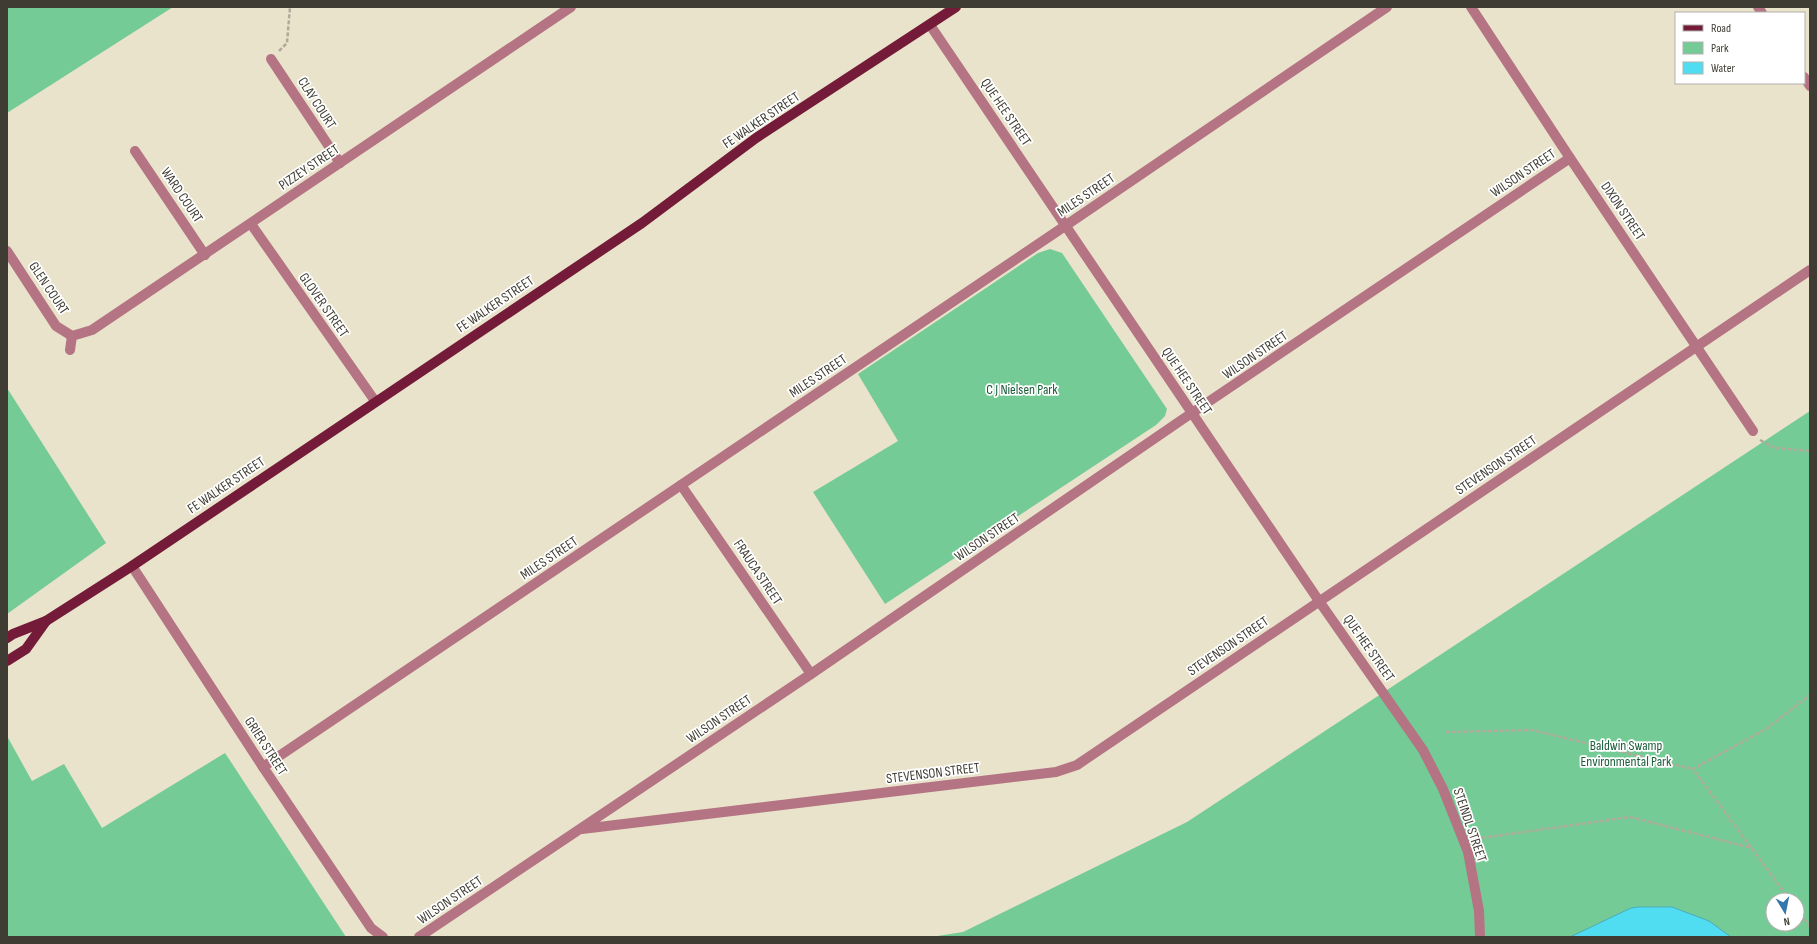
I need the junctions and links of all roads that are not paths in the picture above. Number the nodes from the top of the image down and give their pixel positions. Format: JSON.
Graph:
{"nodes":[{"id":1,"x":571,"y":7,"type":"edge"},
{"id":2,"x":956,"y":7,"type":"edge"},
{"id":3,"x":1387,"y":7,"type":"edge"},
{"id":4,"x":1471,"y":7,"type":"edge"},
{"id":5,"x":930,"y":25,"type":"junction"},
{"id":6,"x":271,"y":59,"type":"road end"},
{"id":7,"x":135,"y":151,"type":"dead end"},
{"id":8,"x":1570,"y":158,"type":"junction"},
{"id":9,"x":340,"y":163,"type":"junction"},
{"id":10,"x":251,"y":224,"type":"junction"},
{"id":11,"x":1066,"y":226,"type":"junction"},
{"id":12,"x":7,"y":251,"type":"edge"},
{"id":13,"x":205,"y":255,"type":"junction"},
{"id":14,"x":1810,"y":270,"type":"edge"},
{"id":15,"x":72,"y":336,"type":"junction"},
{"id":16,"x":1697,"y":346,"type":"junction"},
{"id":17,"x":70,"y":350,"type":"dead end"},
{"id":18,"x":375,"y":401,"type":"junction"},
{"id":19,"x":1192,"y":414,"type":"junction"},
{"id":20,"x":1752,"y":430,"type":"road end"},
{"id":21,"x":682,"y":486,"type":"junction"},
{"id":22,"x":132,"y":566,"type":"junction"},
{"id":23,"x":1319,"y":601,"type":"junction"},
{"id":24,"x":46,"y":621,"type":"junction"},
{"id":25,"x":7,"y":638,"type":"edge"},
{"id":26,"x":7,"y":661,"type":"edge"},
{"id":27,"x":811,"y":674,"type":"junction"},
{"id":28,"x":1423,"y":750,"type":"joint"},
{"id":29,"x":263,"y":767,"type":"junction"},
{"id":30,"x":580,"y":829,"type":"junction"},
{"id":31,"x":383,"y":937,"type":"edge"},
{"id":32,"x":419,"y":937,"type":"edge"},
{"id":33,"x":1480,"y":937,"type":"edge"}],
"edges":[{"from":1,"to":9,"type":"street","name":"PIZZEY STREET"},
{"from":2,"to":5,"type":"main road","name":"FE WALKER STREET"},
{"from":3,"to":11,"type":"street","name":"MILES STREET"},
{"from":4,"to":8,"type":"street","name":"DIXON STREET"},
{"from":5,"to":11,"type":"street","name":"QUE HEE STREET"},
{"from":5,"to":18,"type":"main road","name":"FE WALKER STREET"},
{"from":6,"to":9,"type":"street","name":"CLAY COURT"},
{"from":7,"to":13,"type":"street","name":"WARD COURT"},
{"from":8,"to":16,"type":"street","name":"DIXON STREET"},
{"from":8,"to":19,"type":"street","name":"WILSON STREET"},
{"from":9,"to":10,"type":"street","name":"PIZZEY STREET"},
{"from":10,"to":13,"type":"street","name":"PIZZEY STREET"},
{"from":10,"to":18,"type":"street","name":"GLOVER STREET"},
{"from":11,"to":19,"type":"street","name":"QUE HEE STREET"},
{"from":11,"to":21,"type":"street","name":"MILES STREET"},
{"from":12,"to":15,"type":"street","name":"GLEN COURT"},
{"from":13,"to":15,"type":"street","name":"PIZZEY STREET"},
{"from":14,"to":16,"type":"street","name":"STEVENSON STREET"},
{"from":15,"to":17,"type":"street"},
{"from":16,"to":20,"type":"street","name":"DIXON STREET"},
{"from":16,"to":23,"type":"street","name":"STEVENSON STREET"},
{"from":18,"to":22,"type":"main road","name":"FE WALKER STREET"},
{"from":19,"to":23,"type":"street","name":"QUE HEE STREET"},
{"from":19,"to":27,"type":"street","name":"WILSON STREET"},
{"from":21,"to":27,"type":"street","name":"FRAUCA STREET"},
{"from":21,"to":29,"type":"street","name":"MILES STREET"},
{"from":22,"to":24,"type":"main road","name":"FE WALKER STREET"},
{"from":22,"to":29,"type":"street","name":"GRIER STREET"},
{"from":23,"to":28,"type":"street","name":"QUE HEE STREET"},
{"from":23,"to":30,"type":"street","name":"STEVENSON STREET"},
{"from":24,"to":25,"type":"main road","name":"FE WALKER STREET"},
{"from":24,"to":26,"type":"main road","name":"FE WALKER STREET"},
{"from":27,"to":30,"type":"street","name":"WILSON STREET"},
{"from":28,"to":33,"type":"street","name":"STEINDL STREET"},
{"from":29,"to":31,"type":"street","name":"GRIER STREET"},
{"from":30,"to":32,"type":"street","name":"WILSON STREET"}]}
